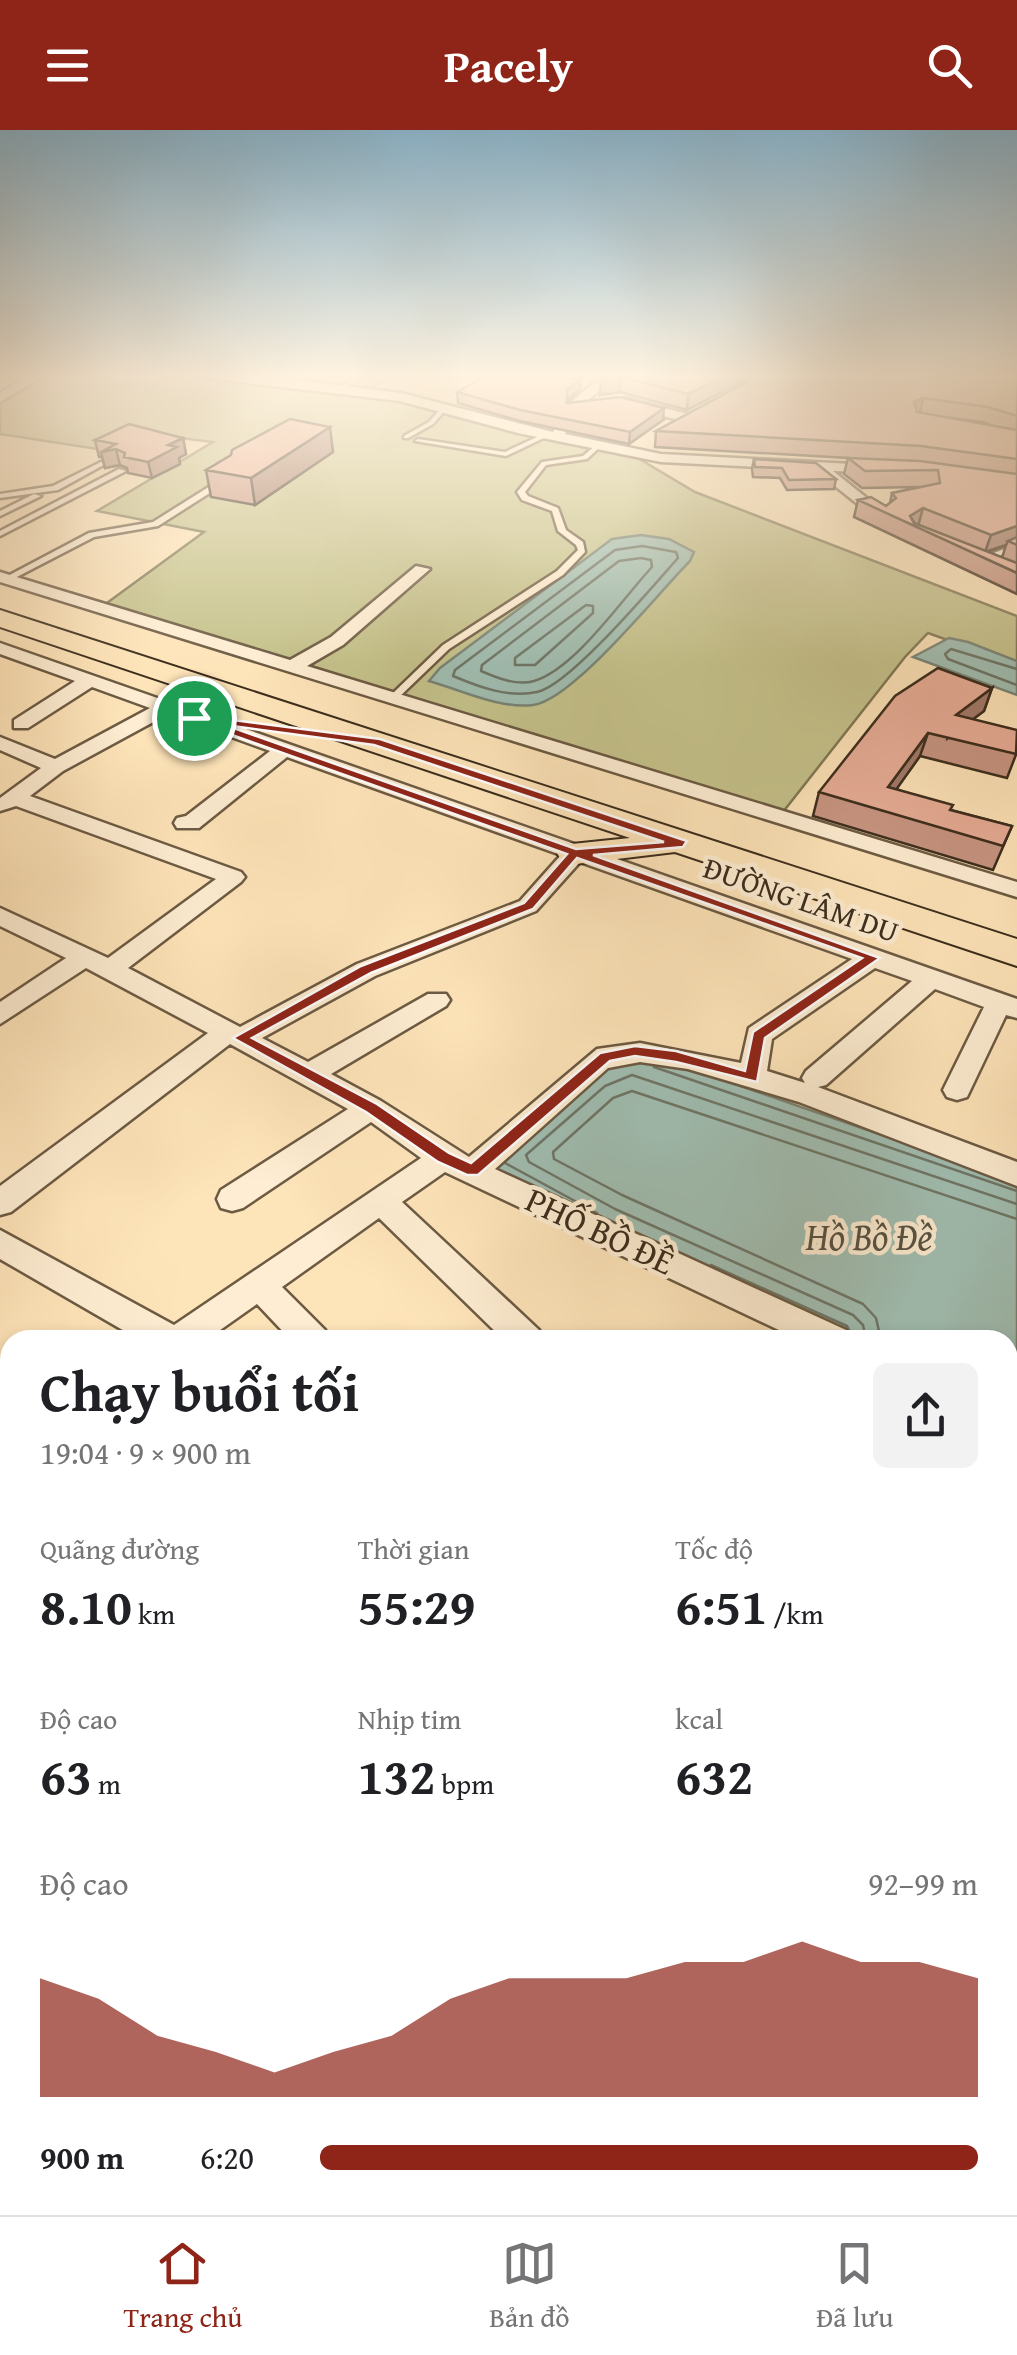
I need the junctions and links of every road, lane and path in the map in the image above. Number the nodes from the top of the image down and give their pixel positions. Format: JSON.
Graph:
{"nodes":[{"id":1,"x":87,"y":471,"type":"edge"},
{"id":2,"x":122,"y":471,"type":"edge"},
{"id":3,"x":537,"y":471,"type":"edge"},
{"id":4,"x":825,"y":471,"type":"edge"},
{"id":5,"x":230,"y":478,"type":"edge"},
{"id":6,"x":55,"y":488,"type":"junction"},
{"id":7,"x":0,"y":496,"type":"edge"},
{"id":8,"x":0,"y":514,"type":"edge"},
{"id":9,"x":880,"y":515,"type":"edge"},
{"id":10,"x":0,"y":534,"type":"edge"},
{"id":11,"x":1017,"y":546,"type":"edge"},
{"id":12,"x":974,"y":558,"type":"joint"},
{"id":13,"x":422,"y":568,"type":"dead end"},
{"id":14,"x":1013,"y":574,"type":"edge"},
{"id":15,"x":3,"y":578,"type":"edge"},
{"id":16,"x":0,"y":618,"type":"edge"},
{"id":17,"x":0,"y":648,"type":"edge"},
{"id":18,"x":291,"y":668,"type":"junction"},
{"id":19,"x":92,"y":680,"type":"junction"},
{"id":20,"x":393,"y":698,"type":"junction"},
{"id":21,"x":181,"y":712,"type":"junction"},
{"id":22,"x":21,"y":724,"type":"dead end"},
{"id":23,"x":0,"y":742,"type":"edge"},
{"id":24,"x":376,"y":742,"type":"junction"},
{"id":25,"x":284,"y":749,"type":"junction"},
{"id":26,"x":56,"y":767,"type":"junction"},
{"id":27,"x":7,"y":803,"type":"edge"},
{"id":28,"x":185,"y":823,"type":"dead end"},
{"id":29,"x":683,"y":844,"type":"junction"},
{"id":30,"x":574,"y":853,"type":"junction"},
{"id":31,"x":1017,"y":890,"type":"edge"},
{"id":32,"x":0,"y":916,"type":"edge"},
{"id":33,"x":1017,"y":953,"type":"edge"},
{"id":34,"x":873,"y":958,"type":"junction"},
{"id":35,"x":97,"y":963,"type":"junction"},
{"id":36,"x":932,"y":978,"type":"junction"},
{"id":37,"x":437,"y":1000,"type":"dead end"},
{"id":38,"x":1008,"y":1005,"type":"edge"},
{"id":39,"x":0,"y":1015,"type":"edge"},
{"id":40,"x":235,"y":1034,"type":"junction"},
{"id":41,"x":308,"y":1075,"type":"junction"},
{"id":42,"x":752,"y":1078,"type":"junction"},
{"id":43,"x":816,"y":1078,"type":"dead end"},
{"id":44,"x":957,"y":1090,"type":"dead end"},
{"id":45,"x":371,"y":1108,"type":"junction"},
{"id":46,"x":458,"y":1164,"type":"junction"},
{"id":47,"x":1017,"y":1174,"type":"edge"},
{"id":48,"x":232,"y":1199,"type":"dead end"},
{"id":49,"x":382,"y":1201,"type":"junction"},
{"id":50,"x":0,"y":1203,"type":"edge"},
{"id":51,"x":0,"y":1242,"type":"edge"},
{"id":52,"x":261,"y":1287,"type":"junction"},
{"id":53,"x":153,"y":1330,"type":"edge"},
{"id":54,"x":194,"y":1330,"type":"edge"},
{"id":55,"x":303,"y":1330,"type":"edge"},
{"id":56,"x":517,"y":1330,"type":"edge"},
{"id":57,"x":813,"y":1330,"type":"edge"}],
"edges":[{"from":1,"to":6,"type":"lane"},
{"from":2,"to":10,"type":"lane"},
{"from":3,"to":20,"type":"lane"},
{"from":4,"to":9,"type":"street"},
{"from":5,"to":15,"type":"lane"},
{"from":6,"to":7,"type":"lane"},
{"from":6,"to":8,"type":"lane"},
{"from":11,"to":12,"type":"lane"},
{"from":12,"to":14,"type":"street"},
{"from":13,"to":18,"type":"street"},
{"from":15,"to":18,"type":"street"},
{"from":16,"to":24,"type":"main road"},
{"from":17,"to":19,"type":"street","name":"ĐƯỜNG LÂM DU"},
{"from":18,"to":20,"type":"street"},
{"from":19,"to":21,"type":"street","name":"ĐƯỜNG LÂM DU"},
{"from":19,"to":22,"type":"street"},
{"from":20,"to":31,"type":"street"},
{"from":21,"to":24,"type":"main road"},
{"from":21,"to":25,"type":"street","name":"ĐƯỜNG LÂM DU"},
{"from":21,"to":26,"type":"street"},
{"from":23,"to":26,"type":"street"},
{"from":24,"to":29,"type":"main road"},
{"from":25,"to":28,"type":"street"},
{"from":25,"to":30,"type":"street","name":"ĐƯỜNG LÂM DU"},
{"from":26,"to":27,"type":"street"},
{"from":27,"to":35,"type":"street"},
{"from":29,"to":30,"type":"main road"},
{"from":29,"to":33,"type":"main road"},
{"from":30,"to":34,"type":"street","name":"ĐƯỜNG LÂM DU"},
{"from":30,"to":40,"type":"street"},
{"from":32,"to":35,"type":"street","name":"PHỐ BỒ ĐỀ"},
{"from":34,"to":36,"type":"street","name":"ĐƯỜNG LÂM DU"},
{"from":34,"to":42,"type":"street"},
{"from":35,"to":39,"type":"street"},
{"from":35,"to":40,"type":"street","name":"PHỐ BỒ ĐỀ"},
{"from":36,"to":38,"type":"street","name":"ĐƯỜNG LÂM DU"},
{"from":36,"to":43,"type":"street"},
{"from":37,"to":41,"type":"street"},
{"from":38,"to":44,"type":"street"},
{"from":40,"to":41,"type":"street","name":"PHỐ BỒ ĐỀ"},
{"from":40,"to":50,"type":"street"},
{"from":41,"to":45,"type":"street","name":"PHỐ BỒ ĐỀ"},
{"from":42,"to":46,"type":"street"},
{"from":42,"to":47,"type":"street"},
{"from":45,"to":46,"type":"street","name":"PHỐ BỒ ĐỀ"},
{"from":45,"to":48,"type":"street"},
{"from":46,"to":49,"type":"street"},
{"from":46,"to":57,"type":"street","name":"PHỐ BỒ ĐỀ"},
{"from":49,"to":52,"type":"street"},
{"from":49,"to":56,"type":"street"},
{"from":51,"to":53,"type":"street"},
{"from":52,"to":54,"type":"street"},
{"from":52,"to":55,"type":"street"}]}
